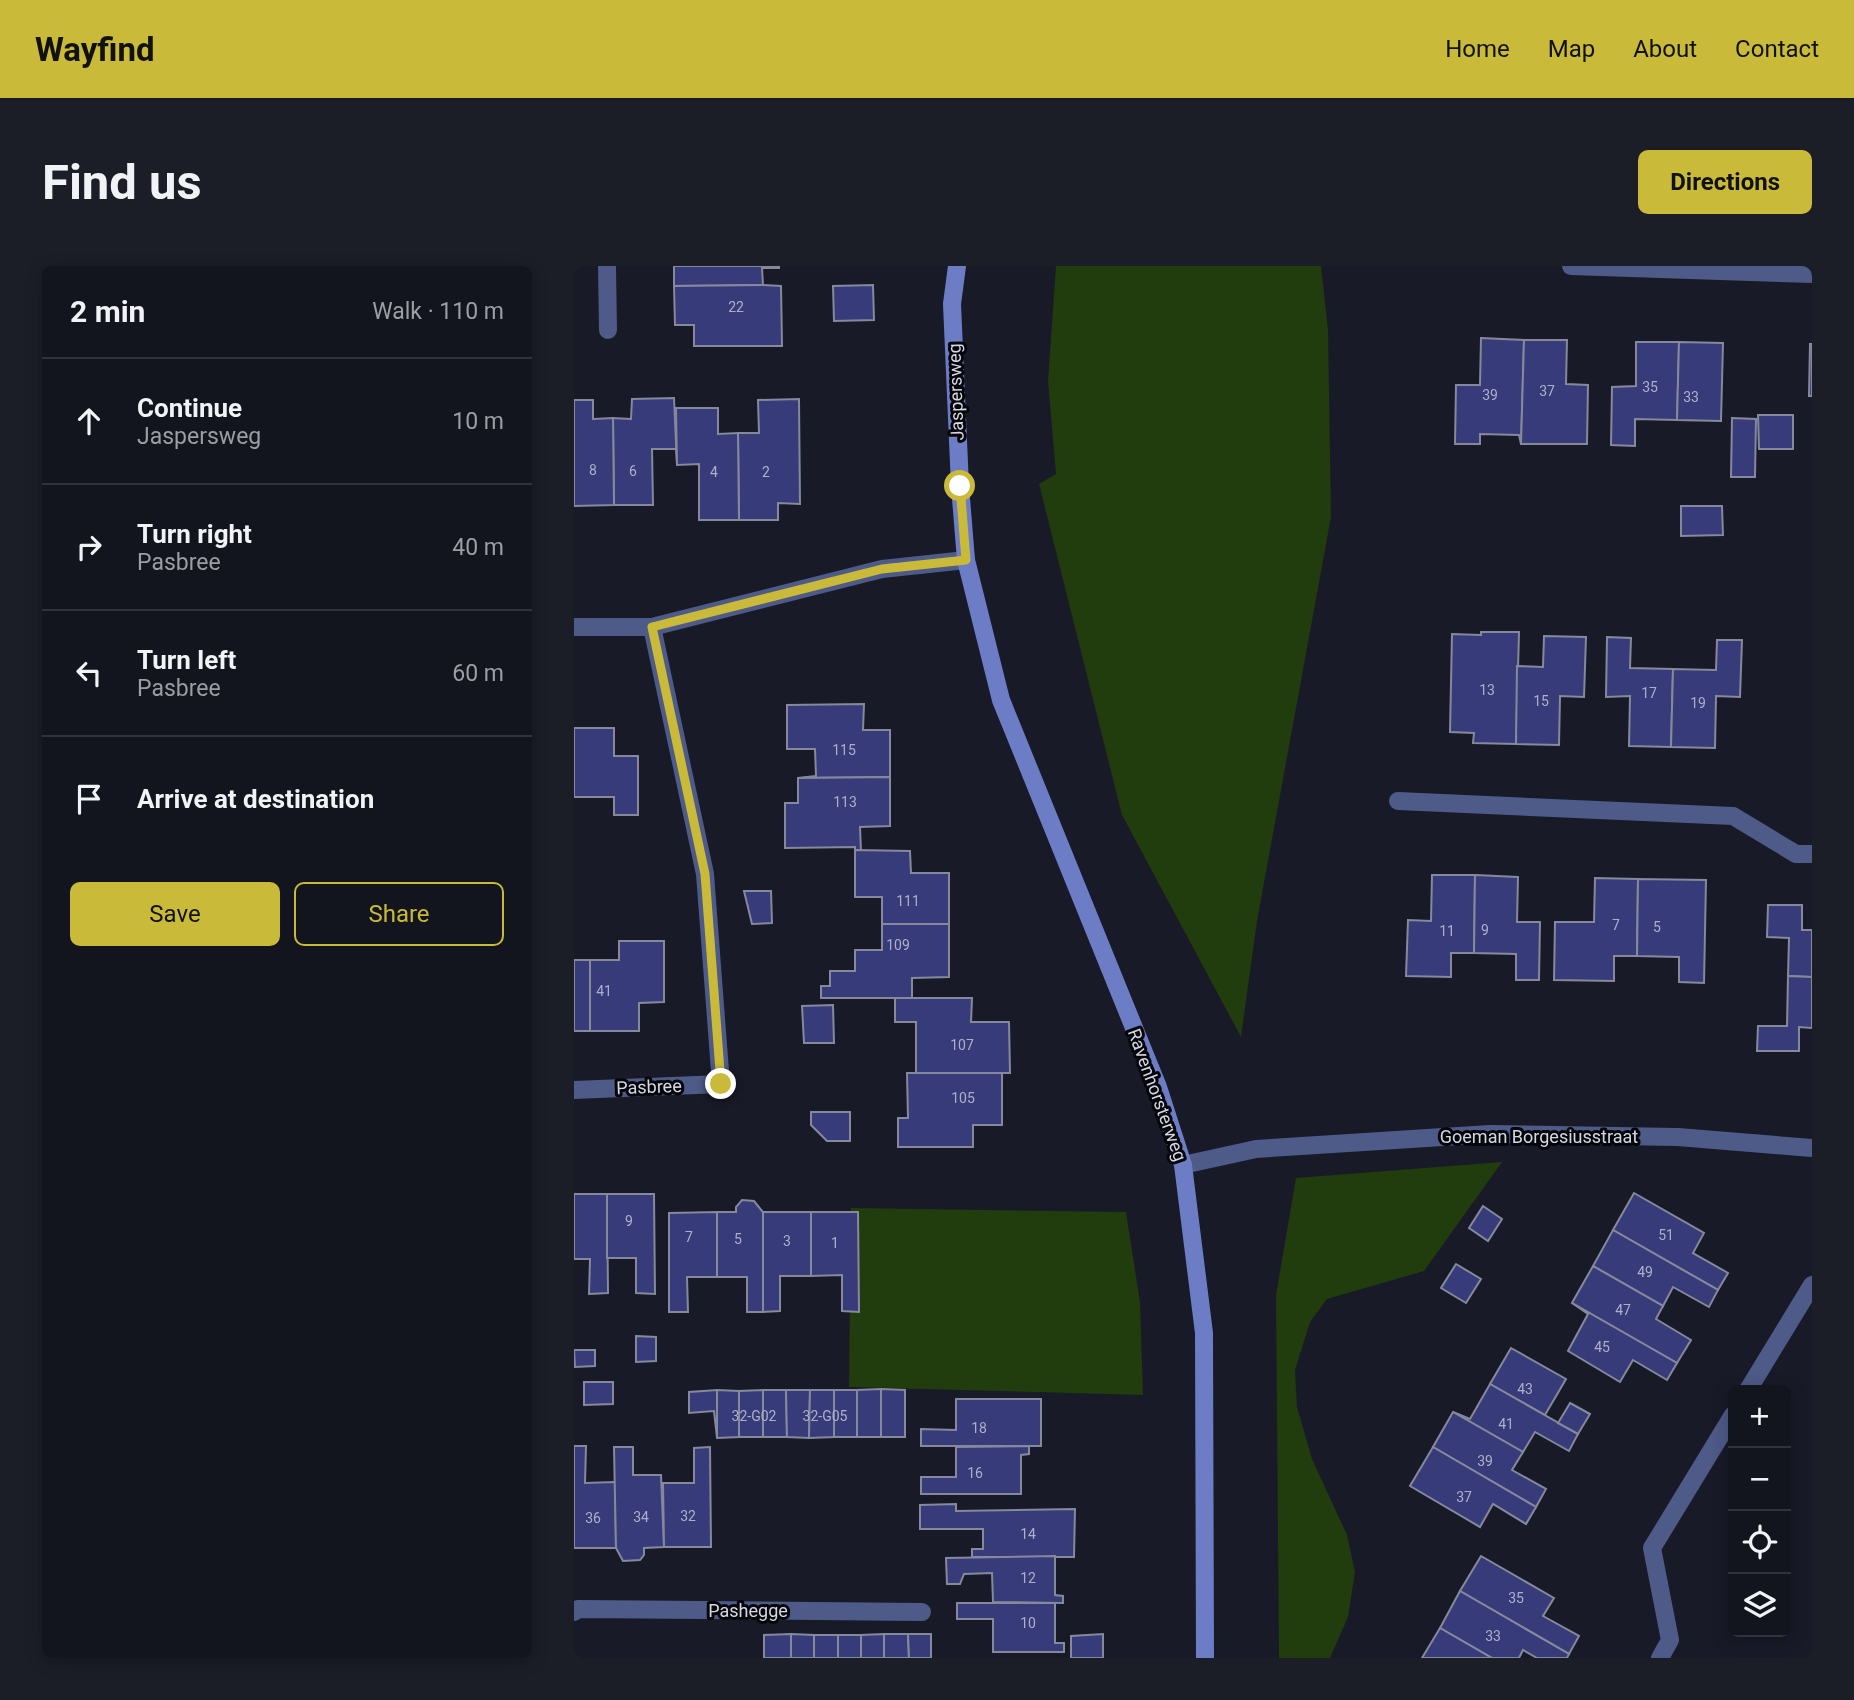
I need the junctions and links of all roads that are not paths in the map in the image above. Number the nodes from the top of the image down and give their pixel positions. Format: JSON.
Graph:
{"nodes":[{"id":1,"x":607,"y":266,"type":"edge"},
{"id":2,"x":957,"y":266,"type":"edge"},
{"id":3,"x":1571,"y":266,"type":"edge"},
{"id":4,"x":1696,"y":268,"type":"edge"},
{"id":5,"x":1812,"y":274,"type":"edge"},
{"id":6,"x":608,"y":330,"type":"dead end"},
{"id":7,"x":966,"y":560,"type":"junction"},
{"id":8,"x":574,"y":627,"type":"edge"},
{"id":9,"x":652,"y":627,"type":"junction"},
{"id":10,"x":1398,"y":801,"type":"dead end"},
{"id":11,"x":1812,"y":854,"type":"edge"},
{"id":12,"x":574,"y":1090,"type":"edge"},
{"id":13,"x":1811,"y":1152,"type":"edge"},
{"id":14,"x":1183,"y":1165,"type":"junction"},
{"id":15,"x":1812,"y":1285,"type":"edge"},
{"id":16,"x":1751,"y":1385,"type":"edge"},
{"id":17,"x":1728,"y":1423,"type":"edge"},
{"id":18,"x":574,"y":1612,"type":"edge"},
{"id":19,"x":922,"y":1612,"type":"dead end"},
{"id":20,"x":1205,"y":1658,"type":"edge"},
{"id":21,"x":1660,"y":1658,"type":"edge"}],
"edges":[{"from":1,"to":6,"type":"street"},
{"from":2,"to":7,"type":"street","name":"Jaspersweg"},
{"from":3,"to":4,"type":"street"},
{"from":4,"to":5,"type":"street"},
{"from":7,"to":9,"type":"street"},
{"from":7,"to":14,"type":"street","name":"Ravenhorsterweg"},
{"from":8,"to":9,"type":"street"},
{"from":9,"to":12,"type":"street","name":"Pasbree"},
{"from":10,"to":11,"type":"street"},
{"from":13,"to":14,"type":"street","name":"Goeman Borgesiusstraat"},
{"from":14,"to":20,"type":"street","name":"Ravenhorsterweg"},
{"from":15,"to":16,"type":"street"},
{"from":17,"to":21,"type":"street"},
{"from":18,"to":19,"type":"street","name":"Pashegge"}]}
